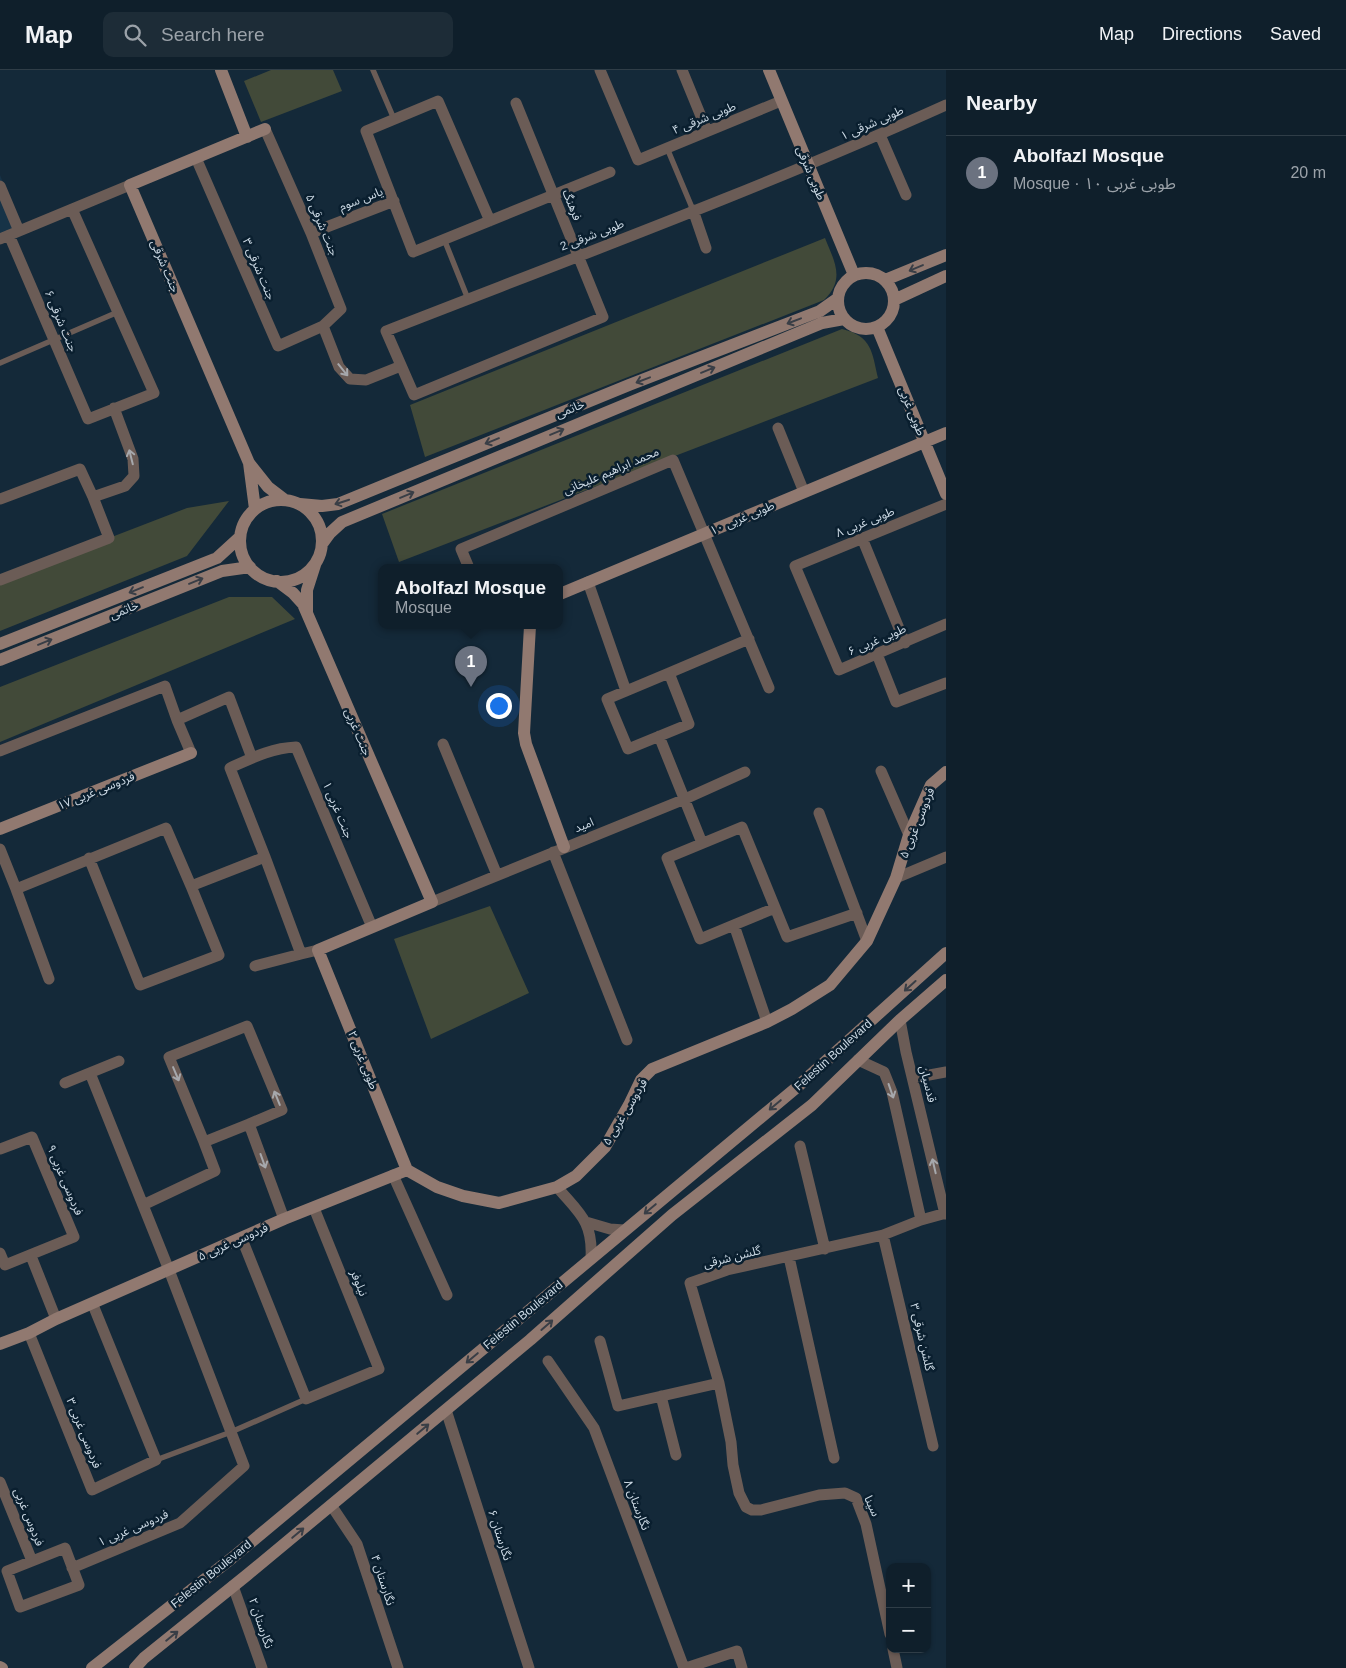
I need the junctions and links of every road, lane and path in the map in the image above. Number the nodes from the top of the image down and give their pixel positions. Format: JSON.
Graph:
{"nodes":[{"id":1,"x":221,"y":70,"type":"edge"},
{"id":2,"x":374,"y":70,"type":"edge"},
{"id":3,"x":600,"y":70,"type":"edge"},
{"id":4,"x":682,"y":70,"type":"edge"},
{"id":5,"x":768,"y":70,"type":"edge"},
{"id":6,"x":781,"y":101,"type":"junction"},
{"id":7,"x":516,"y":103,"type":"dead end"},
{"id":8,"x":946,"y":105,"type":"edge"},
{"id":9,"x":394,"y":119,"type":"junction"},
{"id":10,"x":265,"y":129,"type":"joint"},
{"id":11,"x":707,"y":132,"type":"junction"},
{"id":12,"x":880,"y":135,"type":"junction"},
{"id":13,"x":247,"y":137,"type":"junction"},
{"id":14,"x":668,"y":148,"type":"junction"},
{"id":15,"x":196,"y":158,"type":"junction"},
{"id":16,"x":808,"y":166,"type":"junction"},
{"id":17,"x":610,"y":172,"type":"dead end"},
{"id":18,"x":130,"y":185,"type":"junction"},
{"id":19,"x":0,"y":186,"type":"edge"},
{"id":20,"x":906,"y":195,"type":"dead end"},
{"id":21,"x":553,"y":196,"type":"junction"},
{"id":22,"x":394,"y":201,"type":"junction"},
{"id":23,"x":72,"y":209,"type":"junction"},
{"id":24,"x":693,"y":210,"type":"junction"},
{"id":25,"x":490,"y":220,"type":"junction"},
{"id":26,"x":311,"y":233,"type":"junction"},
{"id":27,"x":9,"y":235,"type":"edge"},
{"id":28,"x":444,"y":239,"type":"junction"},
{"id":29,"x":706,"y":248,"type":"dead end"},
{"id":30,"x":946,"y":255,"type":"edge"},
{"id":31,"x":577,"y":256,"type":"junction"},
{"id":32,"x":854,"y":275,"type":"junction"},
{"id":33,"x":946,"y":276,"type":"edge"},
{"id":34,"x":885,"y":280,"type":"junction"},
{"id":35,"x":468,"y":299,"type":"junction"},
{"id":36,"x":837,"y":299,"type":"junction"},
{"id":37,"x":894,"y":300,"type":"junction"},
{"id":38,"x":118,"y":312,"type":"junction"},
{"id":39,"x":844,"y":319,"type":"junction"},
{"id":40,"x":323,"y":326,"type":"junction"},
{"id":41,"x":877,"y":327,"type":"junction"},
{"id":42,"x":54,"y":340,"type":"junction"},
{"id":43,"x":0,"y":363,"type":"edge"},
{"id":44,"x":401,"y":366,"type":"junction"},
{"id":45,"x":114,"y":408,"type":"junction"},
{"id":46,"x":778,"y":428,"type":"dead end"},
{"id":47,"x":946,"y":433,"type":"edge"},
{"id":48,"x":924,"y":442,"type":"junction"},
{"id":49,"x":249,"y":463,"type":"junction"},
{"id":50,"x":804,"y":492,"type":"junction"},
{"id":51,"x":946,"y":494,"type":"edge"},
{"id":52,"x":93,"y":497,"type":"junction"},
{"id":53,"x":0,"y":499,"type":"edge"},
{"id":54,"x":285,"y":500,"type":"junction"},
{"id":55,"x":300,"y":504,"type":"junction"},
{"id":56,"x":946,"y":504,"type":"edge"},
{"id":57,"x":255,"y":509,"type":"junction"},
{"id":58,"x":705,"y":533,"type":"junction"},
{"id":59,"x":240,"y":537,"type":"junction"},
{"id":60,"x":862,"y":538,"type":"junction"},
{"id":61,"x":322,"y":544,"type":"junction"},
{"id":62,"x":317,"y":560,"type":"junction"},
{"id":63,"x":467,"y":564,"type":"edge"},
{"id":64,"x":795,"y":566,"type":"joint"},
{"id":65,"x":250,"y":567,"type":"junction"},
{"id":66,"x":0,"y":580,"type":"edge"},
{"id":67,"x":277,"y":581,"type":"junction"},
{"id":68,"x":588,"y":582,"type":"junction"},
{"id":69,"x":563,"y":593,"type":"edge"},
{"id":70,"x":307,"y":614,"type":"junction"},
{"id":71,"x":946,"y":624,"type":"edge"},
{"id":72,"x":530,"y":629,"type":"edge"},
{"id":73,"x":749,"y":639,"type":"junction"},
{"id":74,"x":905,"y":643,"type":"junction"},
{"id":75,"x":0,"y":644,"type":"edge"},
{"id":76,"x":877,"y":654,"type":"junction"},
{"id":77,"x":0,"y":660,"type":"edge"},
{"id":78,"x":669,"y":673,"type":"junction"},
{"id":79,"x":946,"y":683,"type":"edge"},
{"id":80,"x":769,"y":688,"type":"dead end"},
{"id":81,"x":626,"y":691,"type":"junction"},
{"id":82,"x":177,"y":720,"type":"junction"},
{"id":83,"x":659,"y":736,"type":"junction"},
{"id":84,"x":443,"y":744,"type":"dead end"},
{"id":85,"x":0,"y":752,"type":"edge"},
{"id":86,"x":191,"y":753,"type":"joint"},
{"id":87,"x":252,"y":758,"type":"junction"},
{"id":88,"x":881,"y":771,"type":"dead end"},
{"id":89,"x":745,"y":772,"type":"dead end"},
{"id":90,"x":946,"y":772,"type":"edge"},
{"id":91,"x":685,"y":799,"type":"junction"},
{"id":92,"x":819,"y":813,"type":"dead end"},
{"id":93,"x":0,"y":830,"type":"edge"},
{"id":94,"x":909,"y":835,"type":"junction"},
{"id":95,"x":702,"y":843,"type":"junction"},
{"id":96,"x":0,"y":849,"type":"edge"},
{"id":97,"x":558,"y":850,"type":"junction"},
{"id":98,"x":946,"y":856,"type":"edge"},
{"id":99,"x":265,"y":857,"type":"junction"},
{"id":100,"x":89,"y":858,"type":"junction"},
{"id":101,"x":497,"y":875,"type":"junction"},
{"id":102,"x":896,"y":878,"type":"junction"},
{"id":103,"x":191,"y":886,"type":"junction"},
{"id":104,"x":16,"y":889,"type":"junction"},
{"id":105,"x":432,"y":902,"type":"junction"},
{"id":106,"x":775,"y":908,"type":"junction"},
{"id":107,"x":857,"y":913,"type":"junction"},
{"id":108,"x":734,"y":925,"type":"junction"},
{"id":109,"x":372,"y":927,"type":"junction"},
{"id":110,"x":867,"y":942,"type":"junction"},
{"id":111,"x":318,"y":950,"type":"junction"},
{"id":112,"x":946,"y":953,"type":"edge"},
{"id":113,"x":301,"y":954,"type":"junction"},
{"id":114,"x":255,"y":966,"type":"dead end"},
{"id":115,"x":49,"y":978,"type":"dead end"},
{"id":116,"x":946,"y":980,"type":"edge"},
{"id":117,"x":900,"y":1020,"type":"junction"},
{"id":118,"x":766,"y":1022,"type":"junction"},
{"id":119,"x":627,"y":1040,"type":"dead end"},
{"id":120,"x":858,"y":1060,"type":"junction"},
{"id":121,"x":120,"y":1061,"type":"dead end"},
{"id":122,"x":946,"y":1072,"type":"edge"},
{"id":123,"x":90,"y":1073,"type":"junction"},
{"id":124,"x":913,"y":1078,"type":"junction"},
{"id":125,"x":65,"y":1084,"type":"dead end"},
{"id":126,"x":796,"y":1088,"type":"junction"},
{"id":127,"x":812,"y":1105,"type":"junction"},
{"id":128,"x":249,"y":1124,"type":"junction"},
{"id":129,"x":204,"y":1142,"type":"junction"},
{"id":130,"x":800,"y":1146,"type":"dead end"},
{"id":131,"x":0,"y":1149,"type":"edge"},
{"id":132,"x":407,"y":1170,"type":"junction"},
{"id":133,"x":393,"y":1175,"type":"junction"},
{"id":134,"x":557,"y":1187,"type":"junction"},
{"id":135,"x":143,"y":1205,"type":"junction"},
{"id":136,"x":314,"y":1208,"type":"junction"},
{"id":137,"x":946,"y":1213,"type":"edge"},
{"id":138,"x":284,"y":1219,"type":"junction"},
{"id":139,"x":921,"y":1220,"type":"junction"},
{"id":140,"x":586,"y":1222,"type":"junction"},
{"id":141,"x":624,"y":1230,"type":"junction"},
{"id":142,"x":883,"y":1235,"type":"junction"},
{"id":143,"x":242,"y":1239,"type":"junction"},
{"id":144,"x":825,"y":1249,"type":"junction"},
{"id":145,"x":0,"y":1253,"type":"edge"},
{"id":146,"x":31,"y":1256,"type":"junction"},
{"id":147,"x":789,"y":1257,"type":"junction"},
{"id":148,"x":591,"y":1258,"type":"junction"},
{"id":149,"x":169,"y":1270,"type":"junction"},
{"id":150,"x":447,"y":1295,"type":"dead end"},
{"id":151,"x":92,"y":1305,"type":"junction"},
{"id":152,"x":56,"y":1319,"type":"junction"},
{"id":153,"x":29,"y":1333,"type":"junction"},
{"id":154,"x":600,"y":1341,"type":"dead end"},
{"id":155,"x":0,"y":1344,"type":"edge"},
{"id":156,"x":548,"y":1361,"type":"dead end"},
{"id":157,"x":719,"y":1383,"type":"junction"},
{"id":158,"x":661,"y":1396,"type":"junction"},
{"id":159,"x":306,"y":1399,"type":"junction"},
{"id":160,"x":446,"y":1410,"type":"junction"},
{"id":161,"x":231,"y":1432,"type":"junction"},
{"id":162,"x":933,"y":1446,"type":"dead end"},
{"id":163,"x":676,"y":1455,"type":"dead end"},
{"id":164,"x":834,"y":1458,"type":"dead end"},
{"id":165,"x":156,"y":1460,"type":"junction"},
{"id":166,"x":0,"y":1482,"type":"edge"},
{"id":167,"x":3,"y":1496,"type":"edge"},
{"id":168,"x":331,"y":1505,"type":"junction"},
{"id":169,"x":746,"y":1507,"type":"joint"},
{"id":170,"x":32,"y":1561,"type":"junction"},
{"id":171,"x":72,"y":1568,"type":"junction"},
{"id":172,"x":234,"y":1586,"type":"junction"},
{"id":173,"x":886,"y":1616,"type":"edge"},
{"id":174,"x":894,"y":1653,"type":"edge"},
{"id":175,"x":142,"y":1665,"type":"edge"},
{"id":176,"x":93,"y":1668,"type":"edge"},
{"id":177,"x":262,"y":1668,"type":"edge"},
{"id":178,"x":398,"y":1668,"type":"edge"},
{"id":179,"x":529,"y":1668,"type":"edge"},
{"id":180,"x":685,"y":1668,"type":"edge"},
{"id":181,"x":742,"y":1668,"type":"edge"},
{"id":182,"x":897,"y":1668,"type":"edge"}],
"edges":[{"from":1,"to":13,"type":"main road"},
{"from":2,"to":9,"type":"lane"},
{"from":3,"to":14,"type":"street","name":"طوبی شرقی ۴"},
{"from":4,"to":11,"type":"street"},
{"from":5,"to":6,"type":"main road","name":"طوبی شرقی"},
{"from":6,"to":11,"type":"street","name":"طوبی شرقی ۴"},
{"from":6,"to":16,"type":"main road","name":"طوبی شرقی"},
{"from":7,"to":21,"type":"street","name":"فرهنگ"},
{"from":8,"to":12,"type":"street","name":"طوبی شرقی ۱"},
{"from":9,"to":22,"type":"street"},
{"from":9,"to":25,"type":"street"},
{"from":10,"to":13,"type":"main road"},
{"from":10,"to":26,"type":"street","name":"جنت شرقی ۵"},
{"from":11,"to":14,"type":"street","name":"طوبی شرقی ۴"},
{"from":12,"to":16,"type":"street","name":"طوبی شرقی ۱"},
{"from":12,"to":20,"type":"street"},
{"from":13,"to":15,"type":"main road"},
{"from":14,"to":24,"type":"lane"},
{"from":15,"to":18,"type":"main road"},
{"from":15,"to":40,"type":"street","name":"جنت شرقی ۳"},
{"from":16,"to":24,"type":"street","name":"طوبی شرقی 2"},
{"from":16,"to":32,"type":"main road","name":"طوبی شرقی"},
{"from":17,"to":21,"type":"street"},
{"from":18,"to":23,"type":"street"},
{"from":18,"to":49,"type":"main road","name":"جنت شرقی"},
{"from":19,"to":27,"type":"street","name":"جنت شرقی ۶"},
{"from":21,"to":25,"type":"street"},
{"from":21,"to":31,"type":"street","name":"فرهنگ"},
{"from":22,"to":26,"type":"street","name":"یاس سوم"},
{"from":22,"to":28,"type":"street"},
{"from":23,"to":27,"type":"street"},
{"from":23,"to":38,"type":"street"},
{"from":24,"to":29,"type":"street"},
{"from":24,"to":31,"type":"street","name":"طوبی شرقی 2"},
{"from":25,"to":28,"type":"street"},
{"from":26,"to":40,"type":"street","name":"جنت شرقی ۵"},
{"from":27,"to":42,"type":"street","name":"جنت شرقی ۶"},
{"from":28,"to":35,"type":"lane"},
{"from":30,"to":34,"type":"main road","one_way":true},
{"from":31,"to":35,"type":"street","name":"طوبی شرقی 2"},
{"from":31,"to":44,"type":"street","name":"فرهنگ"},
{"from":32,"to":34,"type":"main road"},
{"from":32,"to":36,"type":"main road"},
{"from":33,"to":37,"type":"main road"},
{"from":34,"to":37,"type":"main road"},
{"from":35,"to":44,"type":"street","name":"طوبی شرقی 2"},
{"from":36,"to":39,"type":"main road"},
{"from":36,"to":55,"type":"main road","name":"خاتمی","one_way":true},
{"from":37,"to":41,"type":"main road"},
{"from":38,"to":42,"type":"lane"},
{"from":38,"to":45,"type":"street"},
{"from":39,"to":41,"type":"main road"},
{"from":61,"to":39,"type":"main road","name":"خاتمی","one_way":true},
{"from":40,"to":44,"type":"street","one_way":true},
{"from":41,"to":48,"type":"main road","name":"طوبی غربی"},
{"from":42,"to":43,"type":"lane"},
{"from":42,"to":45,"type":"street","name":"جنت شرقی ۶"},
{"from":52,"to":45,"type":"street","one_way":true},
{"from":46,"to":50,"type":"street"},
{"from":47,"to":48,"type":"main road","name":"طوبی غربی ۱۰"},
{"from":48,"to":50,"type":"main road","name":"طوبی غربی ۱۰"},
{"from":48,"to":51,"type":"main road","name":"طوبی غربی"},
{"from":49,"to":54,"type":"main road"},
{"from":49,"to":57,"type":"main road"},
{"from":50,"to":58,"type":"main road","name":"طوبی غربی ۱۰"},
{"from":52,"to":53,"type":"street"},
{"from":52,"to":66,"type":"street"},
{"from":54,"to":55,"type":"main road"},
{"from":54,"to":57,"type":"main road"},
{"from":55,"to":61,"type":"main road"},
{"from":56,"to":60,"type":"street","name":"طوبی غربی ۸"},
{"from":57,"to":59,"type":"main road"},
{"from":58,"to":63,"type":"street","name":"محمد ابراهیم علیخانی"},
{"from":58,"to":68,"type":"main road","name":"طوبی غربی ۱۰"},
{"from":58,"to":73,"type":"street","name":"محمد ابراهیم علیخانی"},
{"from":59,"to":65,"type":"main road"},
{"from":59,"to":75,"type":"main road","name":"خاتمی","one_way":true},
{"from":60,"to":64,"type":"street","name":"طوبی غربی ۸"},
{"from":60,"to":74,"type":"street"},
{"from":61,"to":62,"type":"main road"},
{"from":62,"to":67,"type":"main road"},
{"from":62,"to":70,"type":"main road","name":"جنت غربی"},
{"from":64,"to":76,"type":"street","name":"طوبی غربی ۶"},
{"from":65,"to":67,"type":"main road"},
{"from":77,"to":65,"type":"main road","name":"خاتمی","one_way":true},
{"from":67,"to":70,"type":"main road"},
{"from":68,"to":69,"type":"main road","name":"طوبی غربی ۱۰"},
{"from":68,"to":81,"type":"street"},
{"from":70,"to":105,"type":"main road","name":"جنت غربی"},
{"from":71,"to":74,"type":"street","name":"طوبی غربی ۶"},
{"from":72,"to":97,"type":"main road"},
{"from":73,"to":78,"type":"street"},
{"from":73,"to":80,"type":"street","name":"محمد ابراهیم علیخانی"},
{"from":74,"to":76,"type":"street","name":"طوبی غربی ۶"},
{"from":76,"to":79,"type":"street"},
{"from":78,"to":81,"type":"street"},
{"from":78,"to":83,"type":"street"},
{"from":81,"to":83,"type":"street"},
{"from":82,"to":85,"type":"street"},
{"from":82,"to":86,"type":"street"},
{"from":82,"to":87,"type":"street"},
{"from":83,"to":91,"type":"street"},
{"from":84,"to":101,"type":"street"},
{"from":86,"to":93,"type":"main road","name":"فردوسی غربی ۱۷"},
{"from":87,"to":99,"type":"street"},
{"from":87,"to":109,"type":"street","name":"جنت غربی ۱"},
{"from":88,"to":94,"type":"street"},
{"from":89,"to":91,"type":"street","name":"امید"},
{"from":90,"to":94,"type":"main road","name":"فردوسی غربی ۵"},
{"from":91,"to":95,"type":"street"},
{"from":91,"to":97,"type":"street","name":"امید"},
{"from":92,"to":107,"type":"street"},
{"from":94,"to":102,"type":"main road","name":"فردوسی غربی ۵"},
{"from":95,"to":106,"type":"street"},
{"from":95,"to":108,"type":"street"},
{"from":96,"to":104,"type":"street"},
{"from":97,"to":101,"type":"street","name":"امید"},
{"from":97,"to":119,"type":"street"},
{"from":98,"to":102,"type":"street"},
{"from":99,"to":103,"type":"street"},
{"from":99,"to":113,"type":"street"},
{"from":100,"to":103,"type":"street"},
{"from":100,"to":103,"type":"street"},
{"from":100,"to":104,"type":"street"},
{"from":101,"to":105,"type":"street","name":"امید"},
{"from":102,"to":110,"type":"main road","name":"فردوسی غربی ۵"},
{"from":104,"to":115,"type":"street"},
{"from":105,"to":109,"type":"main road"},
{"from":106,"to":107,"type":"street"},
{"from":106,"to":108,"type":"street"},
{"from":107,"to":110,"type":"street"},
{"from":108,"to":118,"type":"street"},
{"from":109,"to":111,"type":"main road"},
{"from":110,"to":118,"type":"main road","name":"فردوسی غربی ۵"},
{"from":111,"to":113,"type":"street"},
{"from":111,"to":132,"type":"main road","name":"طوبی غربی ۲"},
{"from":112,"to":126,"type":"main road","name":"Felestin Boulevard","one_way":true},
{"from":113,"to":114,"type":"street"},
{"from":116,"to":117,"type":"main road","name":"Felestin Boulevard"},
{"from":117,"to":120,"type":"main road","name":"Felestin Boulevard"},
{"from":117,"to":124,"type":"street","name":"قدسیان"},
{"from":118,"to":134,"type":"main road","name":"فردوسی غربی ۵"},
{"from":120,"to":127,"type":"main road","name":"Felestin Boulevard"},
{"from":120,"to":139,"type":"street","one_way":true},
{"from":121,"to":123,"type":"street"},
{"from":122,"to":124,"type":"street"},
{"from":123,"to":125,"type":"street"},
{"from":123,"to":135,"type":"street"},
{"from":137,"to":124,"type":"street","name":"قدسیان","one_way":true},
{"from":126,"to":127,"type":"main road"},
{"from":126,"to":141,"type":"main road","name":"Felestin Boulevard","one_way":true},
{"from":160,"to":127,"type":"main road","name":"Felestin Boulevard","one_way":true},
{"from":128,"to":129,"type":"street"},
{"from":128,"to":129,"type":"street","one_way":true},
{"from":128,"to":138,"type":"street","one_way":true},
{"from":129,"to":135,"type":"street"},
{"from":130,"to":144,"type":"street"},
{"from":131,"to":146,"type":"street","name":"فردوسی غربی ۹"},
{"from":132,"to":133,"type":"main road","name":"فردوسی غربی ۵"},
{"from":132,"to":134,"type":"main road","name":"فردوسی غربی ۵"},
{"from":133,"to":136,"type":"main road","name":"فردوسی غربی ۵"},
{"from":133,"to":150,"type":"street"},
{"from":134,"to":140,"type":"street"},
{"from":135,"to":149,"type":"street"},
{"from":136,"to":138,"type":"main road","name":"فردوسی غربی ۵"},
{"from":136,"to":159,"type":"street","name":"نیلوفر"},
{"from":137,"to":139,"type":"street","name":"گلشن شرقی"},
{"from":138,"to":143,"type":"main road","name":"فردوسی غربی ۵"},
{"from":139,"to":142,"type":"street","name":"گلشن شرقی"},
{"from":140,"to":141,"type":"street"},
{"from":140,"to":148,"type":"street"},
{"from":141,"to":148,"type":"main road","name":"Felestin Boulevard"},
{"from":142,"to":144,"type":"street","name":"گلشن شرقی"},
{"from":142,"to":162,"type":"street","name":"گلشن شرقی ۳"},
{"from":143,"to":149,"type":"main road","name":"فردوسی غربی ۵"},
{"from":143,"to":159,"type":"street"},
{"from":144,"to":147,"type":"street","name":"گلشن شرقی"},
{"from":145,"to":146,"type":"street"},
{"from":146,"to":152,"type":"street"},
{"from":147,"to":157,"type":"street","name":"گلشن شرقی"},
{"from":147,"to":164,"type":"street"},
{"from":148,"to":176,"type":"main road","name":"Felestin Boulevard","one_way":true},
{"from":149,"to":151,"type":"main road","name":"فردوسی غربی ۵"},
{"from":149,"to":161,"type":"street"},
{"from":151,"to":152,"type":"main road","name":"فردوسی غربی ۵"},
{"from":151,"to":165,"type":"street"},
{"from":152,"to":153,"type":"main road","name":"فردوسی غربی ۵"},
{"from":153,"to":155,"type":"main road","name":"فردوسی غربی ۵"},
{"from":153,"to":165,"type":"street","name":"فردوسی غربی ۳"},
{"from":154,"to":158,"type":"street"},
{"from":156,"to":180,"type":"street","name":"نگارستان ۸"},
{"from":157,"to":158,"type":"street"},
{"from":157,"to":169,"type":"street","name":"گلشن شرقی"},
{"from":158,"to":163,"type":"street"},
{"from":159,"to":161,"type":"lane"},
{"from":168,"to":160,"type":"main road","name":"Felestin Boulevard","one_way":true},
{"from":160,"to":179,"type":"street","name":"نگارستان ۶"},
{"from":161,"to":165,"type":"lane"},
{"from":161,"to":171,"type":"street","name":"فردوسی غربی ۱"},
{"from":166,"to":167,"type":"street","name":"فردوس غربی"},
{"from":167,"to":170,"type":"street","name":"فردوس غربی"},
{"from":172,"to":168,"type":"main road","name":"Felestin Boulevard","one_way":true},
{"from":168,"to":178,"type":"street","name":"نگارستان ۴"},
{"from":169,"to":173,"type":"street","name":"سینا"},
{"from":170,"to":171,"type":"street"},
{"from":170,"to":171,"type":"street"},
{"from":175,"to":172,"type":"main road","name":"Felestin Boulevard","one_way":true},
{"from":172,"to":177,"type":"street","name":"نگارستان ۲"},
{"from":174,"to":182,"type":"street"},
{"from":180,"to":181,"type":"street"}]}
